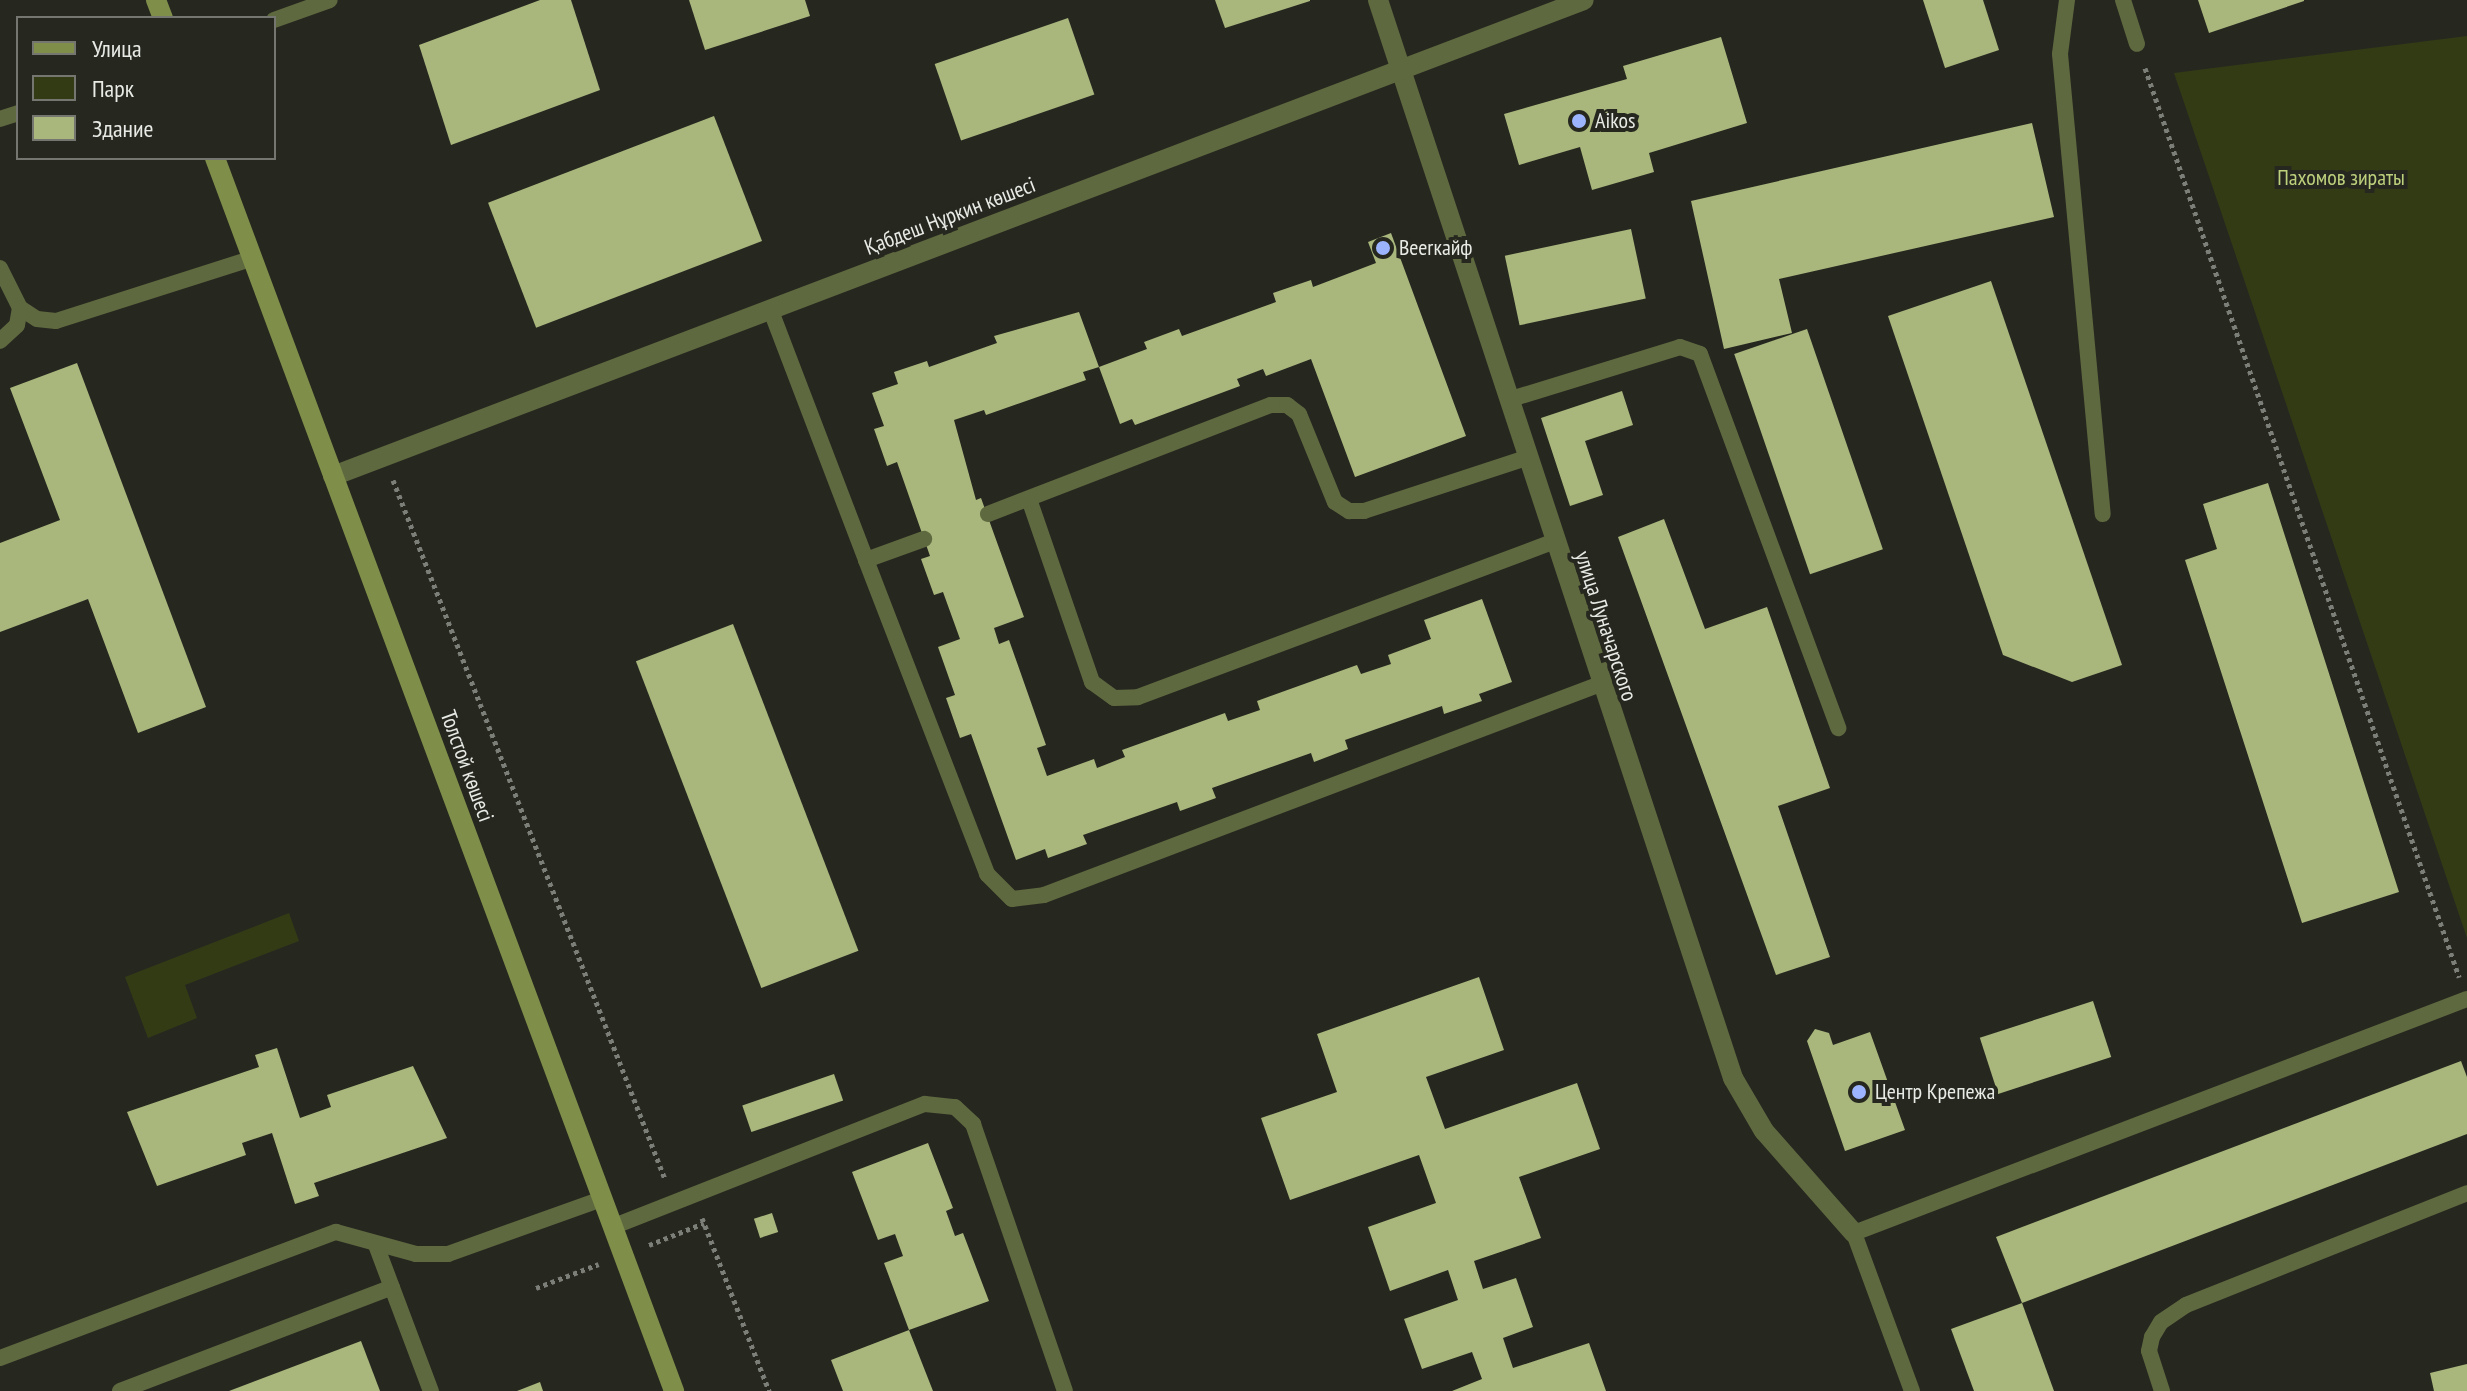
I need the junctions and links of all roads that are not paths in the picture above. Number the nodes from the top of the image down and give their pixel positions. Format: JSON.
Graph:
{"nodes":[{"id":1,"x":330,"y":0,"type":"edge"},
{"id":2,"x":1378,"y":0,"type":"edge"},
{"id":3,"x":1584,"y":0,"type":"edge"},
{"id":4,"x":2067,"y":0,"type":"edge"},
{"id":5,"x":2123,"y":0,"type":"edge"},
{"id":6,"x":276,"y":19,"type":"edge"},
{"id":7,"x":2137,"y":44,"type":"road end"},
{"id":8,"x":1402,"y":68,"type":"junction"},
{"id":9,"x":216,"y":160,"type":"edge"},
{"id":10,"x":253,"y":258,"type":"junction"},
{"id":11,"x":0,"y":268,"type":"edge"},
{"id":12,"x":20,"y":308,"type":"junction"},
{"id":13,"x":771,"y":311,"type":"junction"},
{"id":14,"x":0,"y":341,"type":"edge"},
{"id":15,"x":1508,"y":400,"type":"junction"},
{"id":16,"x":1526,"y":458,"type":"junction"},
{"id":17,"x":333,"y":476,"type":"junction"},
{"id":18,"x":1029,"y":499,"type":"junction"},
{"id":19,"x":988,"y":514,"type":"dead end"},
{"id":20,"x":2103,"y":514,"type":"dead end"},
{"id":21,"x":924,"y":539,"type":"dead end"},
{"id":22,"x":1553,"y":542,"type":"junction"},
{"id":23,"x":866,"y":560,"type":"junction"},
{"id":24,"x":1600,"y":684,"type":"junction"},
{"id":25,"x":1838,"y":728,"type":"dead end"},
{"id":26,"x":2467,"y":998,"type":"edge"},
{"id":27,"x":2467,"y":1193,"type":"edge"},
{"id":28,"x":602,"y":1199,"type":"junction"},
{"id":29,"x":612,"y":1227,"type":"junction"},
{"id":30,"x":1854,"y":1233,"type":"junction"},
{"id":31,"x":376,"y":1245,"type":"junction"},
{"id":32,"x":392,"y":1287,"type":"junction"},
{"id":33,"x":0,"y":1358,"type":"edge"},
{"id":34,"x":120,"y":1391,"type":"edge"},
{"id":35,"x":431,"y":1391,"type":"edge"},
{"id":36,"x":674,"y":1391,"type":"edge"},
{"id":37,"x":1065,"y":1391,"type":"edge"},
{"id":38,"x":1912,"y":1391,"type":"edge"},
{"id":39,"x":2162,"y":1391,"type":"edge"}],
"edges":[{"from":1,"to":6,"type":"lane"},
{"from":2,"to":8,"type":"street","name":"улица Луначарского"},
{"from":3,"to":8,"type":"street","name":"Қабдеш Нұркин көшесі"},
{"from":4,"to":20,"type":"lane"},
{"from":5,"to":7,"type":"lane"},
{"from":8,"to":13,"type":"street","name":"Қабдеш Нұркин көшесі"},
{"from":8,"to":15,"type":"street","name":"улица Луначарского"},
{"from":9,"to":10,"type":"main road","name":"Толстой көшесі"},
{"from":10,"to":12,"type":"lane"},
{"from":10,"to":17,"type":"main road","name":"Толстой көшесі"},
{"from":11,"to":12,"type":"lane"},
{"from":12,"to":14,"type":"lane"},
{"from":13,"to":17,"type":"street","name":"Қабдеш Нұркин көшесі"},
{"from":13,"to":23,"type":"lane"},
{"from":15,"to":16,"type":"street","name":"улица Луначарского"},
{"from":15,"to":25,"type":"lane"},
{"from":16,"to":18,"type":"lane"},
{"from":16,"to":22,"type":"street","name":"улица Луначарского"},
{"from":17,"to":28,"type":"main road","name":"Толстой көшесі"},
{"from":18,"to":19,"type":"lane"},
{"from":18,"to":22,"type":"lane"},
{"from":21,"to":23,"type":"lane"},
{"from":22,"to":24,"type":"street","name":"улица Луначарского"},
{"from":23,"to":24,"type":"lane"},
{"from":24,"to":30,"type":"street","name":"улица Луначарского"},
{"from":26,"to":30,"type":"lane"},
{"from":27,"to":39,"type":"lane"},
{"from":28,"to":29,"type":"main road","name":"Толстой көшесі"},
{"from":28,"to":31,"type":"lane"},
{"from":29,"to":36,"type":"main road","name":"Толстой көшесі"},
{"from":29,"to":37,"type":"lane"},
{"from":30,"to":38,"type":"lane"},
{"from":31,"to":32,"type":"lane"},
{"from":31,"to":33,"type":"lane"},
{"from":32,"to":34,"type":"lane"},
{"from":32,"to":35,"type":"lane"}]}
